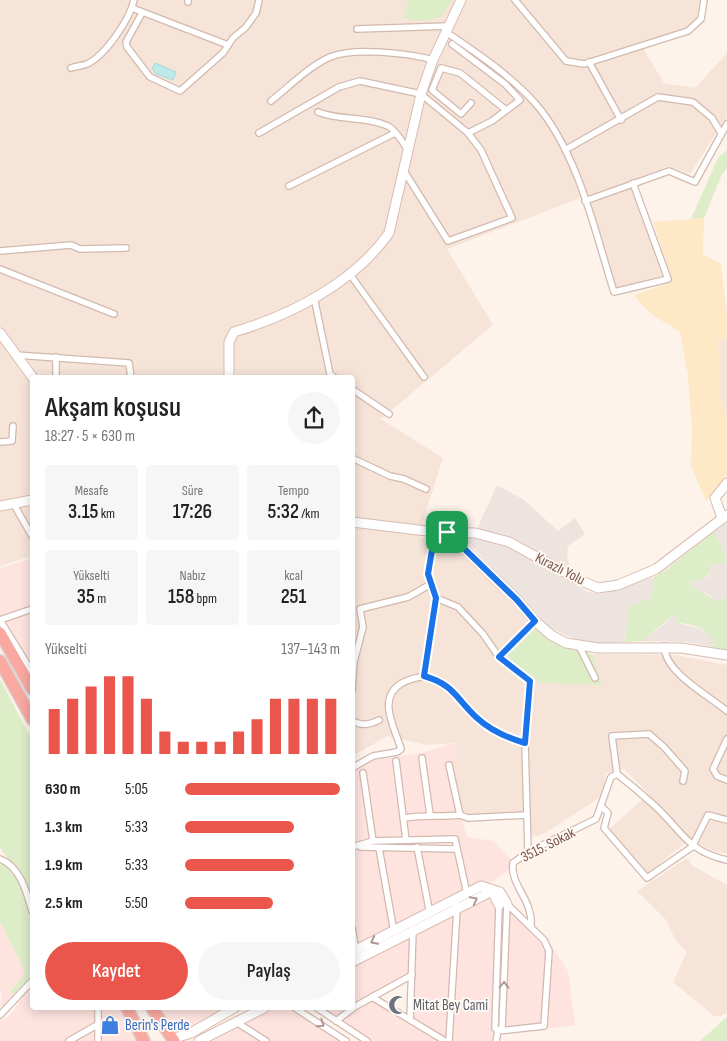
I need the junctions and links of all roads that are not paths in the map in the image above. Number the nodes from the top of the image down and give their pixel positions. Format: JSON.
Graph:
{"nodes":[{"id":1,"x":134,"y":0,"type":"edge"},
{"id":2,"x":259,"y":0,"type":"edge"},
{"id":3,"x":461,"y":0,"type":"edge"},
{"id":4,"x":515,"y":0,"type":"edge"},
{"id":5,"x":704,"y":0,"type":"edge"},
{"id":6,"x":132,"y":8,"type":"junction"},
{"id":7,"x":142,"y":13,"type":"junction"},
{"id":8,"x":357,"y":29,"type":"dead end"},
{"id":9,"x":448,"y":29,"type":"junction"},
{"id":10,"x":452,"y":44,"type":"dead end"},
{"id":11,"x":228,"y":45,"type":"junction"},
{"id":12,"x":433,"y":60,"type":"junction"},
{"id":13,"x":589,"y":62,"type":"junction"},
{"id":14,"x":71,"y":68,"type":"dead end"},
{"id":15,"x":421,"y":94,"type":"junction"},
{"id":16,"x":271,"y":101,"type":"dead end"},
{"id":17,"x":471,"y":103,"type":"dead end"},
{"id":18,"x":506,"y":110,"type":"junction"},
{"id":19,"x":318,"y":112,"type":"dead end"},
{"id":20,"x":621,"y":120,"type":"junction"},
{"id":21,"x":727,"y":124,"type":"edge"},
{"id":22,"x":259,"y":133,"type":"dead end"},
{"id":23,"x":468,"y":133,"type":"junction"},
{"id":24,"x":395,"y":134,"type":"junction"},
{"id":25,"x":721,"y":134,"type":"junction"},
{"id":26,"x":408,"y":150,"type":"junction"},
{"id":27,"x":565,"y":150,"type":"junction"},
{"id":28,"x":404,"y":171,"type":"junction"},
{"id":29,"x":633,"y":183,"type":"junction"},
{"id":30,"x":289,"y":186,"type":"dead end"},
{"id":31,"x":585,"y":201,"type":"junction"},
{"id":32,"x":126,"y":248,"type":"dead end"},
{"id":33,"x":0,"y":251,"type":"edge"},
{"id":34,"x":0,"y":269,"type":"edge"},
{"id":35,"x":349,"y":273,"type":"junction"},
{"id":36,"x":314,"y":297,"type":"junction"},
{"id":37,"x":114,"y":314,"type":"dead end"},
{"id":38,"x":1,"y":335,"type":"edge"},
{"id":39,"x":16,"y":355,"type":"junction"},
{"id":40,"x":56,"y":357,"type":"junction"},
{"id":41,"x":31,"y":375,"type":"edge"},
{"id":42,"x":56,"y":375,"type":"edge"},
{"id":43,"x":131,"y":375,"type":"edge"},
{"id":44,"x":229,"y":375,"type":"edge"},
{"id":45,"x":332,"y":375,"type":"edge"},
{"id":46,"x":424,"y":377,"type":"dead end"},
{"id":47,"x":355,"y":391,"type":"edge"},
{"id":48,"x":389,"y":414,"type":"dead end"},
{"id":49,"x":12,"y":426,"type":"dead end"},
{"id":50,"x":0,"y":442,"type":"edge"},
{"id":51,"x":355,"y":459,"type":"edge"},
{"id":52,"x":727,"y":483,"type":"edge"},
{"id":53,"x":426,"y":489,"type":"dead end"},
{"id":54,"x":30,"y":500,"type":"edge"},
{"id":55,"x":13,"y":504,"type":"junction"},
{"id":56,"x":0,"y":506,"type":"edge"},
{"id":57,"x":724,"y":517,"type":"edge"},
{"id":58,"x":355,"y":522,"type":"edge"},
{"id":59,"x":435,"y":532,"type":"junction"},
{"id":60,"x":447,"y":532,"type":"junction"},
{"id":61,"x":30,"y":533,"type":"edge"},
{"id":62,"x":431,"y":584,"type":"junction"},
{"id":63,"x":436,"y":598,"type":"junction"},
{"id":64,"x":30,"y":610,"type":"edge"},
{"id":65,"x":0,"y":620,"type":"edge"},
{"id":66,"x":535,"y":621,"type":"junction"},
{"id":67,"x":0,"y":633,"type":"edge"},
{"id":68,"x":0,"y":644,"type":"edge"},
{"id":69,"x":579,"y":646,"type":"junction"},
{"id":70,"x":664,"y":646,"type":"junction"},
{"id":71,"x":727,"y":655,"type":"edge"},
{"id":72,"x":499,"y":657,"type":"junction"},
{"id":73,"x":355,"y":658,"type":"edge"},
{"id":74,"x":0,"y":661,"type":"edge"},
{"id":75,"x":0,"y":669,"type":"edge"},
{"id":76,"x":30,"y":669,"type":"edge"},
{"id":77,"x":424,"y":676,"type":"junction"},
{"id":78,"x":595,"y":678,"type":"dead end"},
{"id":79,"x":30,"y":686,"type":"edge"},
{"id":80,"x":30,"y":696,"type":"edge"},
{"id":81,"x":727,"y":712,"type":"edge"},
{"id":82,"x":30,"y":715,"type":"edge"},
{"id":83,"x":379,"y":720,"type":"dead end"},
{"id":84,"x":355,"y":723,"type":"edge"},
{"id":85,"x":30,"y":724,"type":"edge"},
{"id":86,"x":727,"y":739,"type":"edge"},
{"id":87,"x":525,"y":743,"type":"junction"},
{"id":88,"x":422,"y":758,"type":"dead end"},
{"id":89,"x":396,"y":761,"type":"dead end"},
{"id":90,"x":449,"y":765,"type":"dead end"},
{"id":91,"x":355,"y":766,"type":"edge"},
{"id":92,"x":363,"y":774,"type":"dead end"},
{"id":93,"x":617,"y":774,"type":"junction"},
{"id":94,"x":727,"y":780,"type":"edge"},
{"id":95,"x":683,"y":781,"type":"dead end"},
{"id":96,"x":601,"y":806,"type":"junction"},
{"id":97,"x":430,"y":815,"type":"junction"},
{"id":98,"x":460,"y":815,"type":"junction"},
{"id":99,"x":526,"y":815,"type":"junction"},
{"id":100,"x":404,"y":818,"type":"junction"},
{"id":101,"x":727,"y":820,"type":"edge"},
{"id":102,"x":406,"y":840,"type":"junction"},
{"id":103,"x":372,"y":842,"type":"junction"},
{"id":104,"x":355,"y":847,"type":"edge"},
{"id":105,"x":355,"y":847,"type":"edge"},
{"id":106,"x":417,"y":847,"type":"junction"},
{"id":107,"x":692,"y":847,"type":"junction"},
{"id":108,"x":379,"y":848,"type":"junction"},
{"id":109,"x":456,"y":849,"type":"junction"},
{"id":110,"x":528,"y":852,"type":"junction"},
{"id":111,"x":1,"y":858,"type":"edge"},
{"id":112,"x":727,"y":860,"type":"edge"},
{"id":113,"x":467,"y":894,"type":"junction"},
{"id":114,"x":455,"y":904,"type":"junction"},
{"id":115,"x":503,"y":904,"type":"junction"},
{"id":116,"x":30,"y":906,"type":"edge"},
{"id":117,"x":430,"y":912,"type":"junction"},
{"id":118,"x":434,"y":921,"type":"junction"},
{"id":119,"x":531,"y":926,"type":"junction"},
{"id":120,"x":411,"y":927,"type":"junction"},
{"id":121,"x":395,"y":935,"type":"junction"},
{"id":122,"x":355,"y":956,"type":"edge"},
{"id":123,"x":412,"y":976,"type":"junction"},
{"id":124,"x":30,"y":983,"type":"edge"},
{"id":125,"x":372,"y":997,"type":"junction"},
{"id":126,"x":355,"y":1008,"type":"edge"},
{"id":127,"x":98,"y":1010,"type":"edge"},
{"id":128,"x":128,"y":1010,"type":"edge"},
{"id":129,"x":156,"y":1010,"type":"edge"},
{"id":130,"x":230,"y":1010,"type":"edge"},
{"id":131,"x":260,"y":1010,"type":"edge"},
{"id":132,"x":298,"y":1010,"type":"edge"},
{"id":133,"x":319,"y":1010,"type":"edge"},
{"id":134,"x":352,"y":1010,"type":"edge"},
{"id":135,"x":0,"y":1015,"type":"edge"},
{"id":136,"x":410,"y":1020,"type":"junction"},
{"id":137,"x":336,"y":1021,"type":"junction"},
{"id":138,"x":236,"y":1022,"type":"junction"},
{"id":139,"x":97,"y":1025,"type":"junction"},
{"id":140,"x":199,"y":1028,"type":"junction"},
{"id":141,"x":498,"y":1031,"type":"junction"},
{"id":142,"x":170,"y":1040,"type":"edge"},
{"id":143,"x":204,"y":1040,"type":"edge"},
{"id":144,"x":68,"y":1041,"type":"edge"},
{"id":145,"x":98,"y":1041,"type":"edge"},
{"id":146,"x":144,"y":1041,"type":"edge"},
{"id":147,"x":266,"y":1041,"type":"edge"},
{"id":148,"x":346,"y":1041,"type":"edge"},
{"id":149,"x":367,"y":1041,"type":"edge"},
{"id":150,"x":445,"y":1041,"type":"edge"},
{"id":151,"x":450,"y":1041,"type":"edge"},
{"id":152,"x":496,"y":1041,"type":"edge"}],
"edges":[{"from":1,"to":6,"type":"street"},
{"from":2,"to":11,"type":"street"},
{"from":3,"to":9,"type":"street"},
{"from":4,"to":13,"type":"street"},
{"from":5,"to":13,"type":"street"},
{"from":6,"to":7,"type":"street"},
{"from":6,"to":14,"type":"street"},
{"from":7,"to":11,"type":"street"},
{"from":7,"to":11,"type":"street"},
{"from":8,"to":9,"type":"street"},
{"from":9,"to":12,"type":"street"},
{"from":9,"to":27,"type":"street"},
{"from":10,"to":18,"type":"street"},
{"from":12,"to":15,"type":"street"},
{"from":12,"to":16,"type":"street"},
{"from":13,"to":20,"type":"street"},
{"from":15,"to":22,"type":"street"},
{"from":15,"to":23,"type":"street"},
{"from":15,"to":26,"type":"street"},
{"from":17,"to":18,"type":"street"},
{"from":18,"to":23,"type":"street"},
{"from":19,"to":24,"type":"street"},
{"from":20,"to":25,"type":"street"},
{"from":20,"to":27,"type":"street"},
{"from":21,"to":25,"type":"street"},
{"from":23,"to":28,"type":"street"},
{"from":24,"to":26,"type":"street"},
{"from":24,"to":30,"type":"street"},
{"from":25,"to":29,"type":"street"},
{"from":26,"to":28,"type":"street"},
{"from":27,"to":31,"type":"street"},
{"from":28,"to":35,"type":"street"},
{"from":29,"to":31,"type":"street"},
{"from":29,"to":31,"type":"street"},
{"from":32,"to":33,"type":"street"},
{"from":34,"to":37,"type":"street"},
{"from":35,"to":36,"type":"street"},
{"from":35,"to":46,"type":"street"},
{"from":36,"to":44,"type":"street"},
{"from":36,"to":45,"type":"street"},
{"from":38,"to":39,"type":"street"},
{"from":39,"to":40,"type":"street"},
{"from":39,"to":41,"type":"street"},
{"from":40,"to":42,"type":"street"},
{"from":40,"to":43,"type":"street"},
{"from":47,"to":48,"type":"street"},
{"from":49,"to":50,"type":"street"},
{"from":51,"to":53,"type":"street"},
{"from":52,"to":57,"type":"street"},
{"from":54,"to":55,"type":"street"},
{"from":55,"to":56,"type":"street"},
{"from":55,"to":61,"type":"street"},
{"from":57,"to":60,"type":"street","name":"Kırazlı Yolu"},
{"from":58,"to":59,"type":"street","name":"Kırazlı Yolu"},
{"from":59,"to":60,"type":"street","name":"Kırazlı Yolu"},
{"from":59,"to":62,"type":"street"},
{"from":60,"to":66,"type":"street"},
{"from":62,"to":63,"type":"street"},
{"from":62,"to":73,"type":"street"},
{"from":63,"to":72,"type":"street"},
{"from":63,"to":77,"type":"street"},
{"from":64,"to":65,"type":"street"},
{"from":65,"to":76,"type":"street"},
{"from":66,"to":69,"type":"street"},
{"from":66,"to":72,"type":"street"},
{"from":67,"to":79,"type":"highway"},
{"from":68,"to":80,"type":"highway"},
{"from":69,"to":70,"type":"street"},
{"from":69,"to":78,"type":"street"},
{"from":70,"to":71,"type":"street"},
{"from":70,"to":81,"type":"street"},
{"from":72,"to":87,"type":"street"},
{"from":74,"to":82,"type":"highway"},
{"from":75,"to":85,"type":"highway"},
{"from":77,"to":87,"type":"street"},
{"from":77,"to":91,"type":"street"},
{"from":83,"to":84,"type":"street"},
{"from":86,"to":94,"type":"street"},
{"from":87,"to":99,"type":"street"},
{"from":88,"to":97,"type":"street"},
{"from":89,"to":100,"type":"street"},
{"from":90,"to":98,"type":"street"},
{"from":92,"to":103,"type":"street"},
{"from":93,"to":95,"type":"street"},
{"from":93,"to":96,"type":"street","name":"3515. Sokak"},
{"from":93,"to":107,"type":"street"},
{"from":96,"to":107,"type":"street"},
{"from":96,"to":110,"type":"street","name":"3515. Sokak"},
{"from":97,"to":98,"type":"street"},
{"from":97,"to":100,"type":"street"},
{"from":98,"to":99,"type":"street"},
{"from":99,"to":110,"type":"street"},
{"from":100,"to":102,"type":"street"},
{"from":101,"to":107,"type":"street"},
{"from":102,"to":103,"type":"street"},
{"from":102,"to":109,"type":"street"},
{"from":103,"to":104,"type":"street"},
{"from":105,"to":108,"type":"street"},
{"from":106,"to":108,"type":"street"},
{"from":106,"to":109,"type":"street"},
{"from":106,"to":117,"type":"street"},
{"from":107,"to":112,"type":"street"},
{"from":108,"to":121,"type":"street"},
{"from":109,"to":113,"type":"street"},
{"from":110,"to":119,"type":"street","name":"3515. Sokak"},
{"from":111,"to":116,"type":"street"},
{"from":113,"to":114,"type":"street"},
{"from":113,"to":115,"type":"street"},
{"from":114,"to":115,"type":"street","one_way":true},
{"from":114,"to":117,"type":"street"},
{"from":114,"to":118,"type":"street"},
{"from":114,"to":151,"type":"street"},
{"from":115,"to":119,"type":"street"},
{"from":115,"to":141,"type":"street"},
{"from":117,"to":118,"type":"street"},
{"from":117,"to":120,"type":"street"},
{"from":118,"to":120,"type":"street"},
{"from":119,"to":141,"type":"street"},
{"from":120,"to":121,"type":"street"},
{"from":120,"to":123,"type":"street"},
{"from":121,"to":122,"type":"street"},
{"from":123,"to":125,"type":"street"},
{"from":123,"to":136,"type":"street"},
{"from":124,"to":135,"type":"street"},
{"from":125,"to":126,"type":"street"},
{"from":125,"to":136,"type":"street"},
{"from":127,"to":139,"type":"street"},
{"from":128,"to":146,"type":"highway"},
{"from":129,"to":142,"type":"highway"},
{"from":130,"to":140,"type":"street"},
{"from":131,"to":138,"type":"street"},
{"from":132,"to":148,"type":"street","one_way":true},
{"from":133,"to":137,"type":"street"},
{"from":134,"to":137,"type":"street"},
{"from":136,"to":150,"type":"street"},
{"from":137,"to":149,"type":"street"},
{"from":138,"to":143,"type":"street"},
{"from":138,"to":147,"type":"street"},
{"from":139,"to":144,"type":"street"},
{"from":139,"to":145,"type":"street"},
{"from":140,"to":142,"type":"street"},
{"from":140,"to":143,"type":"street"},
{"from":141,"to":152,"type":"street"}]}
